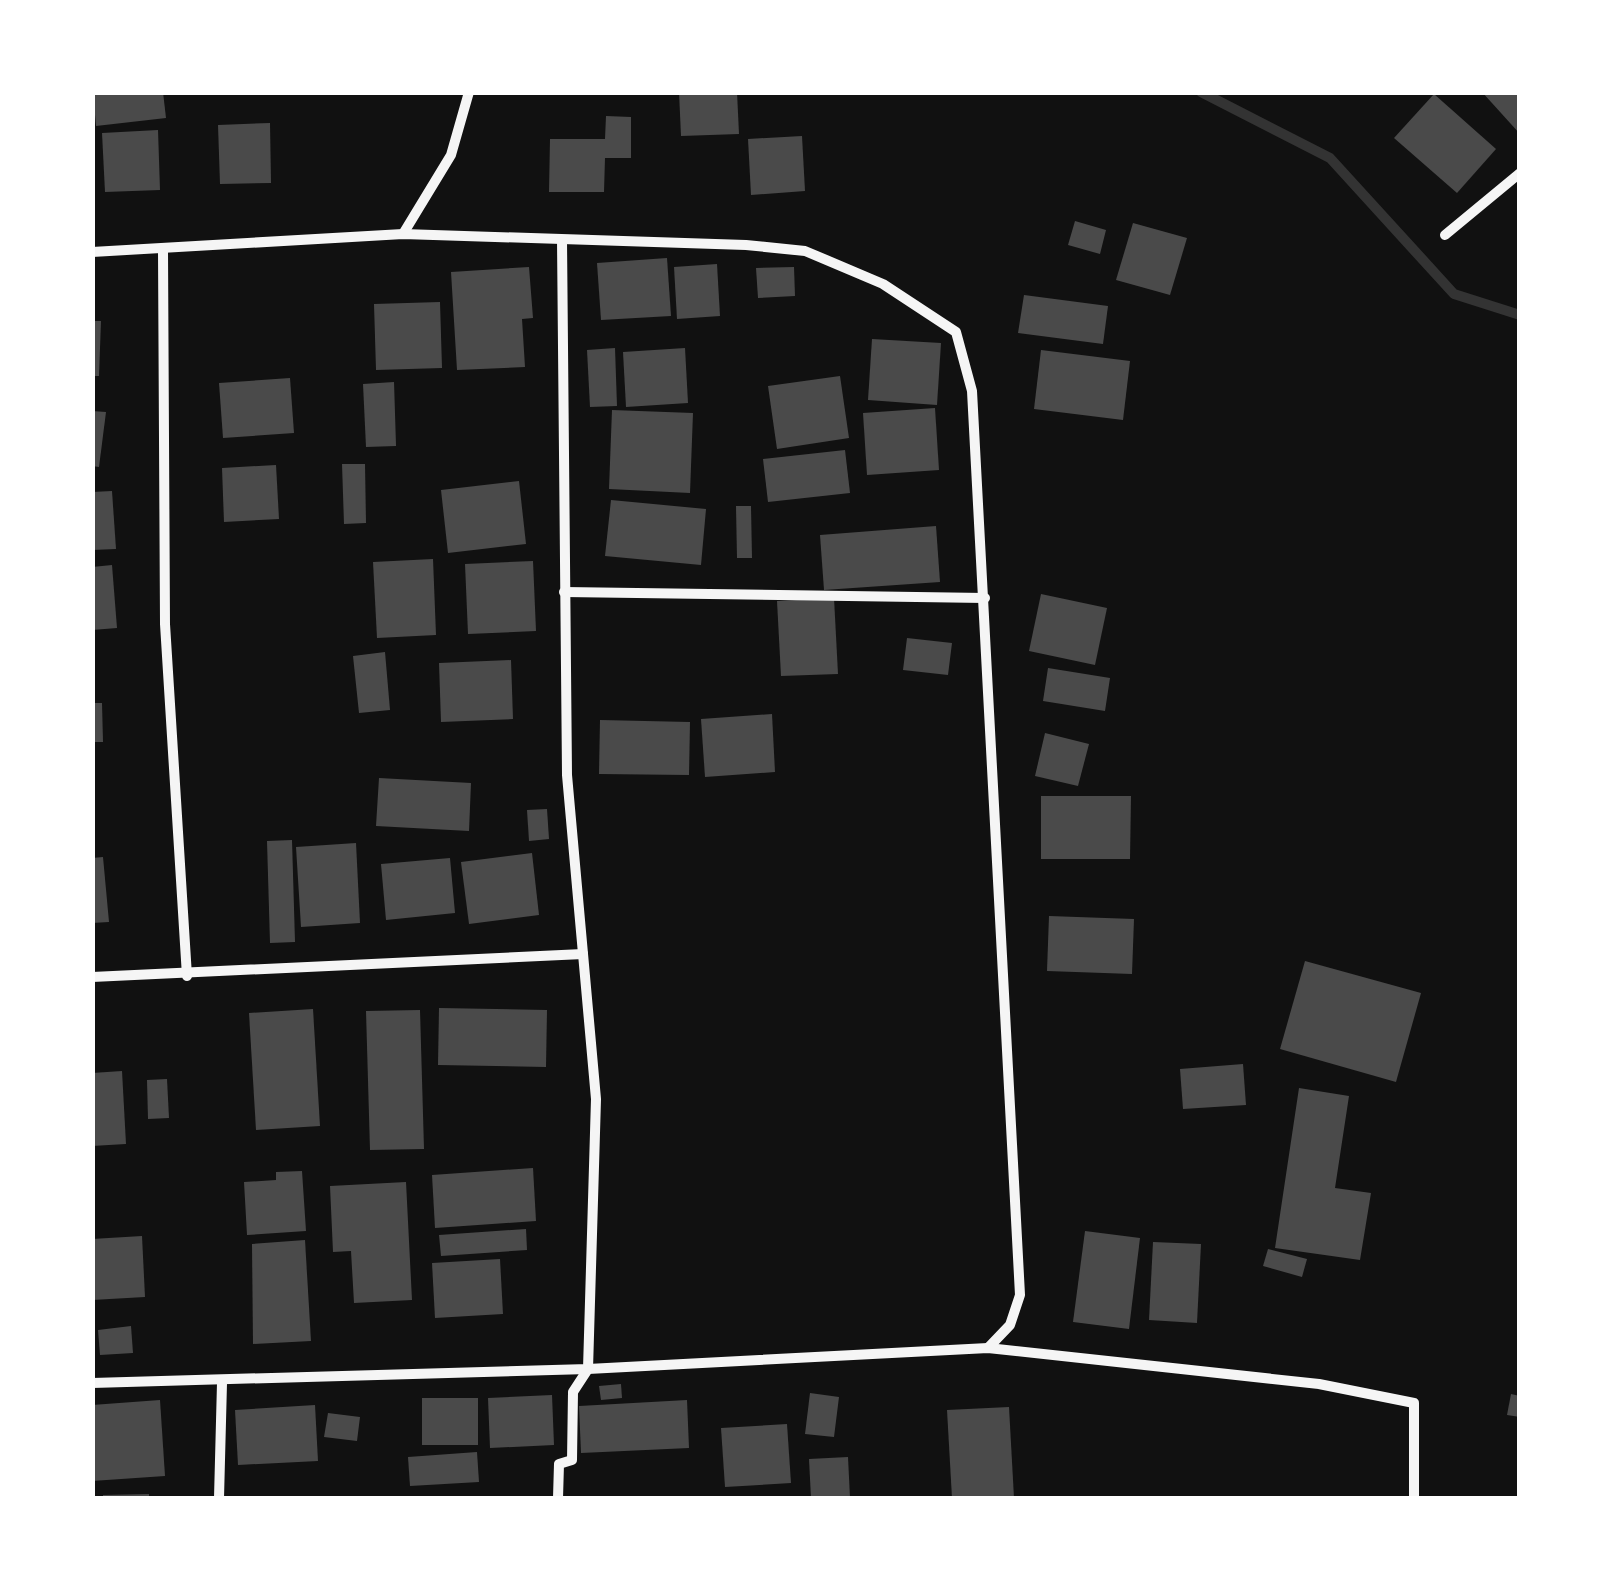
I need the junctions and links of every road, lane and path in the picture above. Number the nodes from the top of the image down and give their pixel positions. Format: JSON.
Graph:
{"nodes":[{"id":1,"x":469,"y":92,"type":"edge"},
{"id":2,"x":1520,"y":173,"type":"edge"},
{"id":3,"x":402,"y":234,"type":"junction"},
{"id":4,"x":1445,"y":235,"type":"dead end"},
{"id":5,"x":562,"y":240,"type":"junction"},
{"id":6,"x":162,"y":251,"type":"junction"},
{"id":7,"x":92,"y":252,"type":"edge"},
{"id":8,"x":564,"y":592,"type":"junction"},
{"id":9,"x":985,"y":598,"type":"junction"},
{"id":10,"x":582,"y":954,"type":"junction"},
{"id":11,"x":187,"y":976,"type":"junction"},
{"id":12,"x":92,"y":977,"type":"edge"},
{"id":13,"x":988,"y":1348,"type":"junction"},
{"id":14,"x":588,"y":1368,"type":"junction"},
{"id":15,"x":222,"y":1382,"type":"junction"},
{"id":16,"x":92,"y":1383,"type":"edge"},
{"id":17,"x":219,"y":1498,"type":"edge"},
{"id":18,"x":558,"y":1498,"type":"edge"},
{"id":19,"x":1414,"y":1498,"type":"edge"}],
"edges":[{"from":1,"to":3,"type":"street"},
{"from":2,"to":4,"type":"street"},
{"from":3,"to":5,"type":"street"},
{"from":3,"to":6,"type":"street"},
{"from":5,"to":8,"type":"street"},
{"from":5,"to":9,"type":"street"},
{"from":6,"to":7,"type":"street"},
{"from":6,"to":11,"type":"street"},
{"from":8,"to":9,"type":"street"},
{"from":8,"to":10,"type":"street"},
{"from":9,"to":13,"type":"street"},
{"from":10,"to":11,"type":"street"},
{"from":10,"to":14,"type":"street"},
{"from":11,"to":12,"type":"street"},
{"from":13,"to":14,"type":"street"},
{"from":13,"to":19,"type":"street"},
{"from":14,"to":15,"type":"street"},
{"from":14,"to":18,"type":"street"},
{"from":15,"to":16,"type":"street"},
{"from":15,"to":17,"type":"street"}]}
